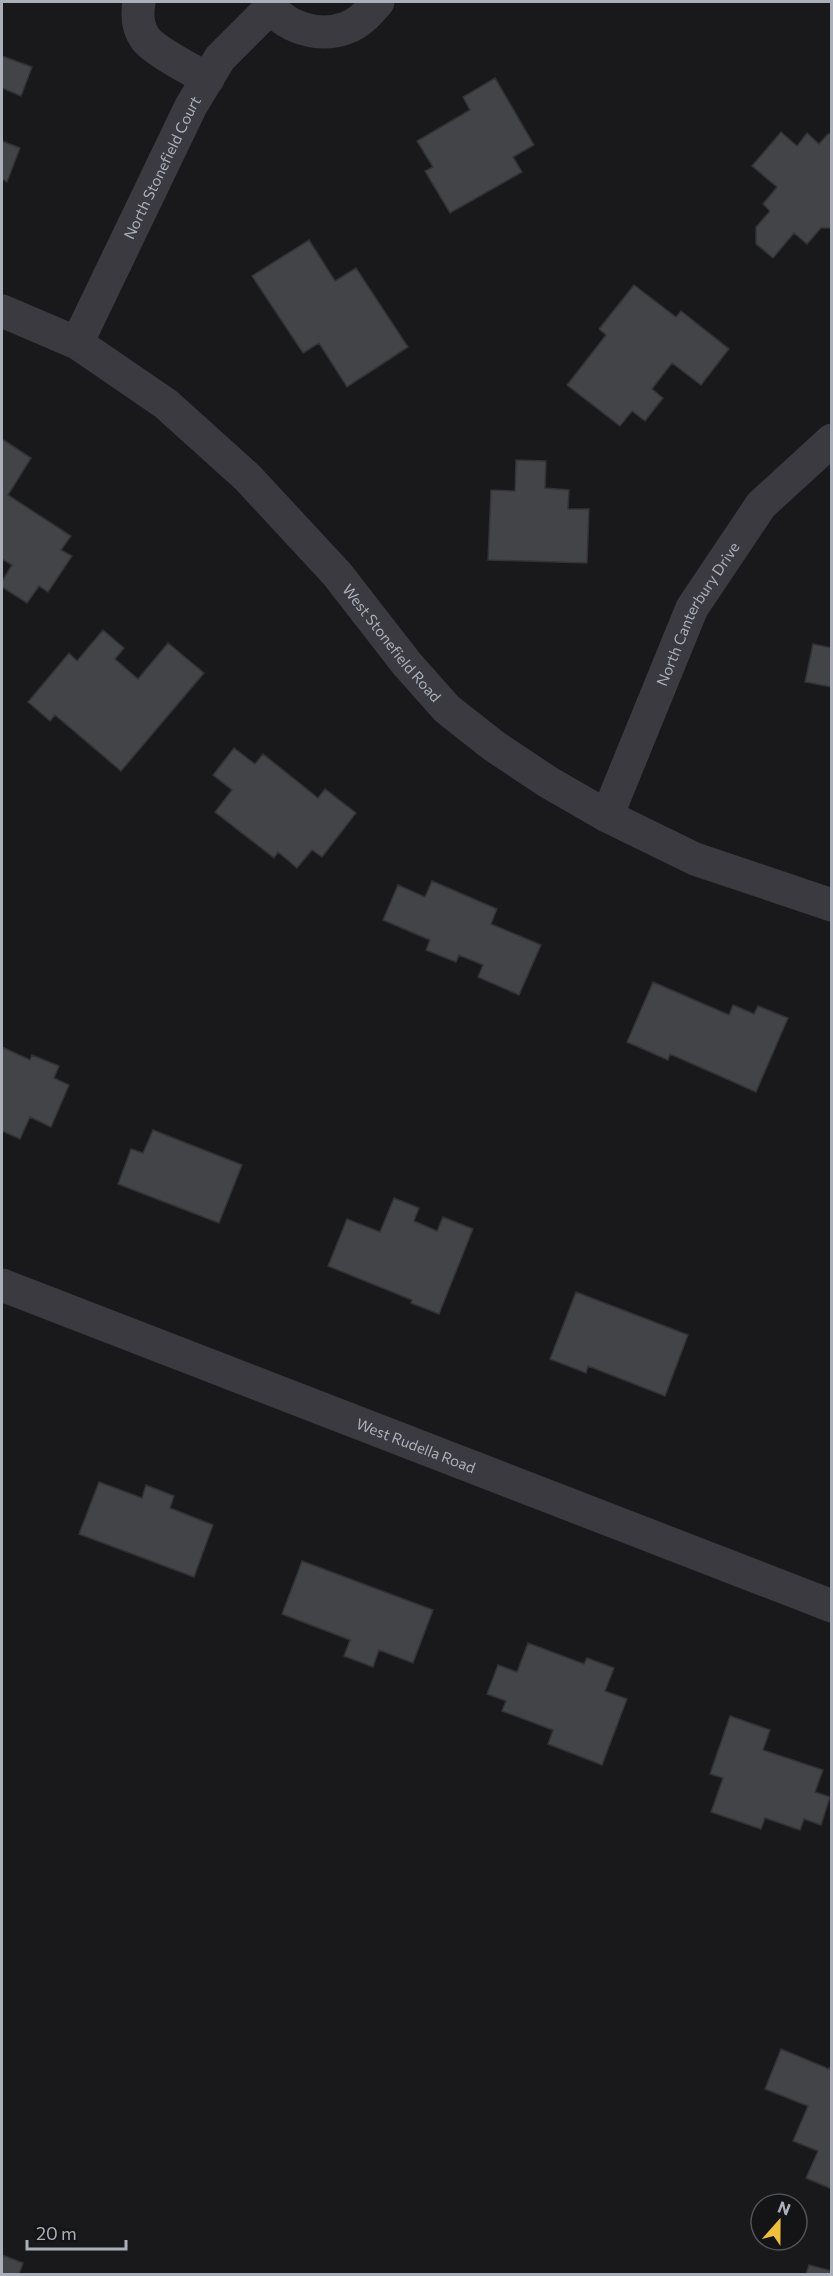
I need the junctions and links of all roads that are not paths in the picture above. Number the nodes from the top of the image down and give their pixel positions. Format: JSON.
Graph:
{"nodes":[{"id":1,"x":139,"y":2,"type":"edge"},
{"id":2,"x":378,"y":2,"type":"edge"},
{"id":3,"x":270,"y":4,"type":"edge"},
{"id":4,"x":208,"y":79,"type":"junction"},
{"id":5,"x":2,"y":311,"type":"edge"},
{"id":6,"x":77,"y":343,"type":"junction"},
{"id":7,"x":831,"y":440,"type":"edge"},
{"id":8,"x":608,"y":816,"type":"junction"},
{"id":9,"x":831,"y":905,"type":"edge"},
{"id":10,"x":2,"y":1285,"type":"edge"},
{"id":11,"x":831,"y":1606,"type":"edge"}],
"edges":[{"from":1,"to":4,"type":"street"},
{"from":2,"to":3,"type":"street","name":"North Stonefield Court"},
{"from":3,"to":4,"type":"street","name":"North Stonefield Court"},
{"from":4,"to":6,"type":"street","name":"North Stonefield Court"},
{"from":5,"to":6,"type":"street","name":"West Stonefield Road"},
{"from":6,"to":8,"type":"street","name":"West Stonefield Road"},
{"from":7,"to":8,"type":"street","name":"North Canterbury Drive"},
{"from":8,"to":9,"type":"street","name":"West Stonefield Road"},
{"from":10,"to":11,"type":"street","name":"West Rudella Road"}]}
